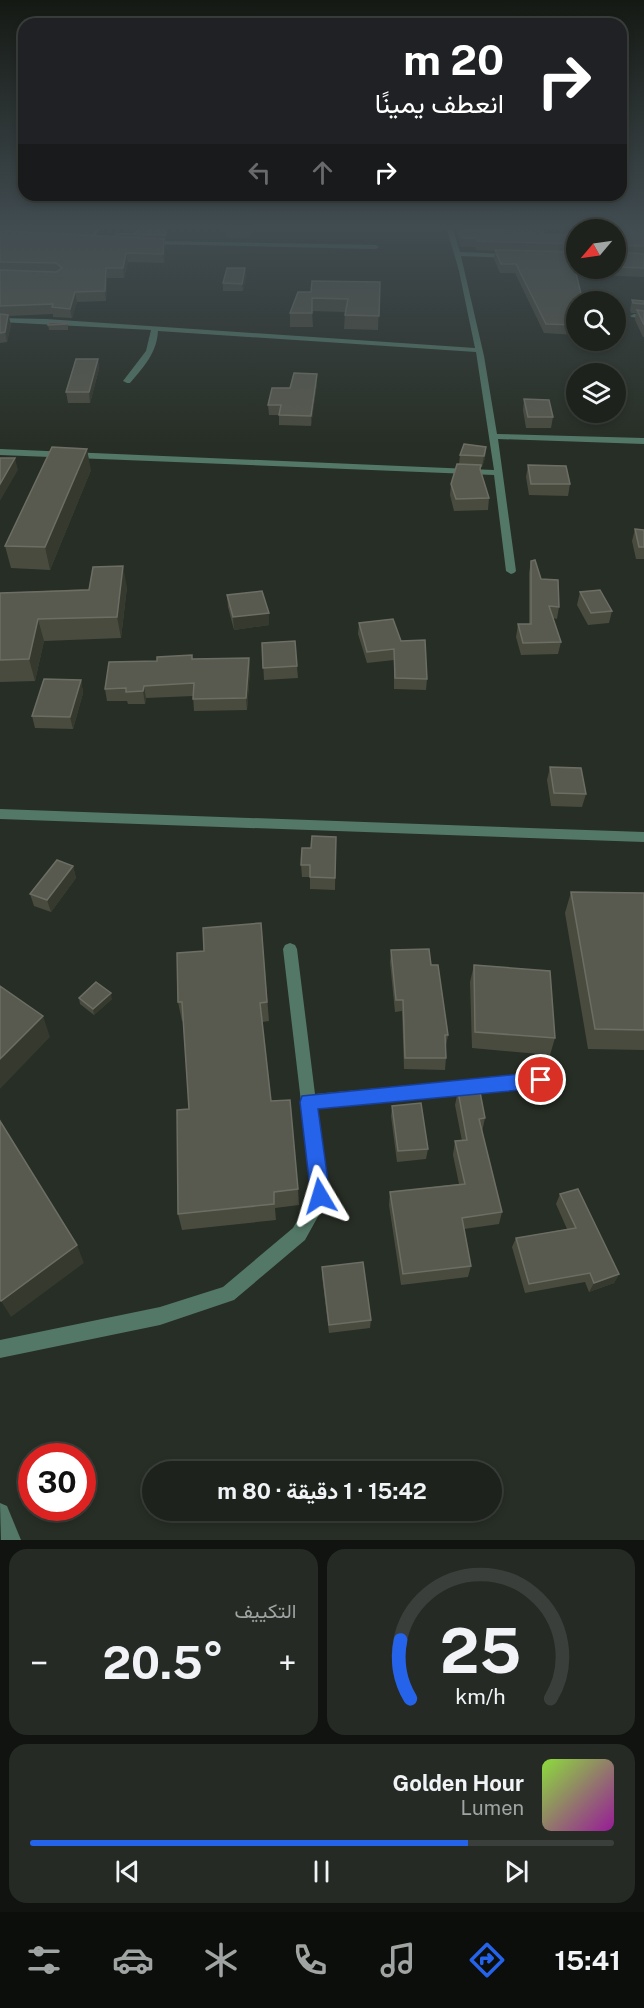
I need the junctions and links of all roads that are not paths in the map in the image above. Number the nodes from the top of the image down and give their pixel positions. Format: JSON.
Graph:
{"nodes":[{"id":1,"x":468,"y":301,"type":"edge"},
{"id":2,"x":634,"y":316,"type":"dead end"},
{"id":3,"x":644,"y":316,"type":"edge"},
{"id":4,"x":0,"y":320,"type":"edge"},
{"id":5,"x":155,"y":328,"type":"junction"},
{"id":6,"x":479,"y":350,"type":"junction"},
{"id":7,"x":127,"y":381,"type":"dead end"},
{"id":8,"x":494,"y":436,"type":"junction"},
{"id":9,"x":644,"y":441,"type":"edge"},
{"id":10,"x":0,"y":452,"type":"edge"},
{"id":11,"x":499,"y":473,"type":"junction"},
{"id":12,"x":511,"y":571,"type":"dead end"},
{"id":13,"x":0,"y":814,"type":"edge"},
{"id":14,"x":644,"y":837,"type":"edge"},
{"id":15,"x":290,"y":949,"type":"dead end"},
{"id":16,"x":541,"y":1080,"type":"dead end"},
{"id":17,"x":309,"y":1102,"type":"junction"},
{"id":18,"x":0,"y":1349,"type":"edge"},
{"id":19,"x":0,"y":1513,"type":"edge"},
{"id":20,"x":11,"y":1540,"type":"edge"}],
"edges":[{"from":1,"to":6,"type":"street"},
{"from":2,"to":3,"type":"street"},
{"from":4,"to":5,"type":"street"},
{"from":5,"to":6,"type":"street"},
{"from":5,"to":7,"type":"street"},
{"from":6,"to":8,"type":"street"},
{"from":8,"to":9,"type":"street"},
{"from":8,"to":11,"type":"street"},
{"from":10,"to":11,"type":"street"},
{"from":11,"to":12,"type":"street"},
{"from":13,"to":14,"type":"street"},
{"from":15,"to":17,"type":"street"},
{"from":16,"to":17,"type":"street"},
{"from":17,"to":18,"type":"street"},
{"from":19,"to":20,"type":"street"}]}
